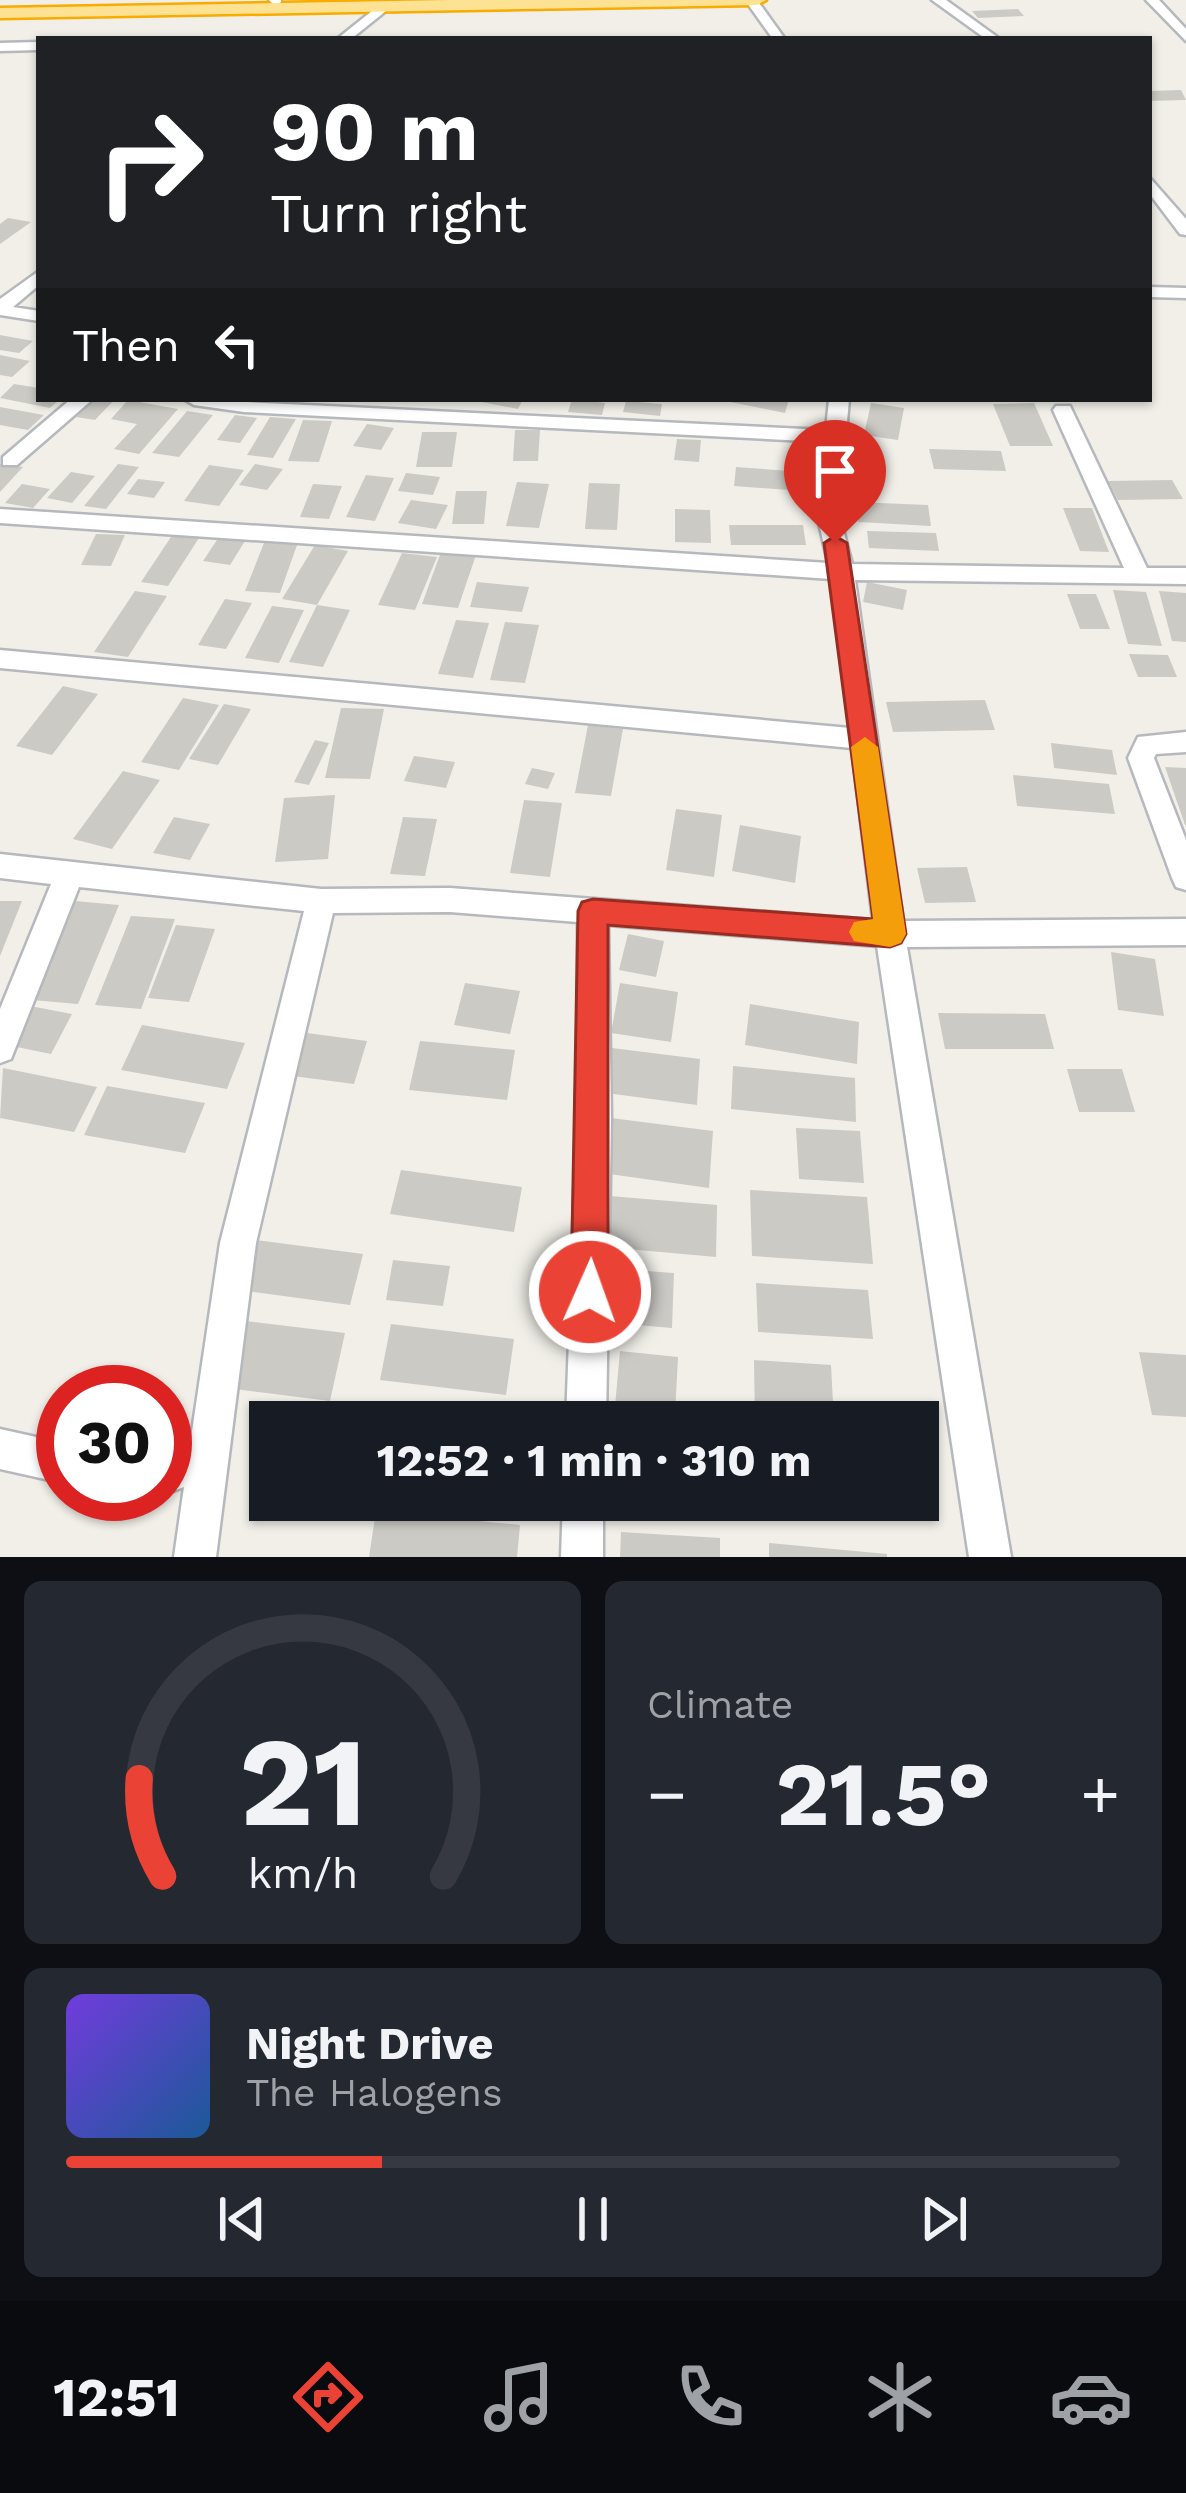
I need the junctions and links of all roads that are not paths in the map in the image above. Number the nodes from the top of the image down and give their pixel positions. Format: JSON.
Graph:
{"nodes":[{"id":1,"x":415,"y":0,"type":"edge"},
{"id":2,"x":754,"y":0,"type":"edge"},
{"id":3,"x":938,"y":0,"type":"edge"},
{"id":4,"x":1152,"y":0,"type":"edge"},
{"id":5,"x":275,"y":1,"type":"edge"},
{"id":6,"x":606,"y":2,"type":"edge"},
{"id":7,"x":386,"y":6,"type":"junction"},
{"id":8,"x":0,"y":10,"type":"edge"},
{"id":9,"x":347,"y":36,"type":"edge"},
{"id":10,"x":777,"y":36,"type":"edge"},
{"id":11,"x":990,"y":36,"type":"edge"},
{"id":12,"x":1186,"y":37,"type":"edge"},
{"id":13,"x":0,"y":46,"type":"edge"},
{"id":14,"x":36,"y":46,"type":"edge"},
{"id":15,"x":1152,"y":186,"type":"edge"},
{"id":16,"x":1186,"y":230,"type":"edge"},
{"id":17,"x":36,"y":279,"type":"edge"},
{"id":18,"x":1152,"y":292,"type":"edge"},
{"id":19,"x":1186,"y":293,"type":"edge"},
{"id":20,"x":0,"y":309,"type":"edge"},
{"id":21,"x":36,"y":315,"type":"edge"},
{"id":22,"x":79,"y":402,"type":"edge"},
{"id":23,"x":215,"y":402,"type":"edge"},
{"id":24,"x":838,"y":402,"type":"edge"},
{"id":25,"x":1063,"y":410,"type":"dead end"},
{"id":26,"x":832,"y":436,"type":"junction"},
{"id":27,"x":10,"y":461,"type":"dead end"},
{"id":28,"x":0,"y":516,"type":"edge"},
{"id":29,"x":842,"y":572,"type":"junction"},
{"id":30,"x":1186,"y":576,"type":"edge"},
{"id":31,"x":1140,"y":577,"type":"junction"},
{"id":32,"x":0,"y":659,"type":"edge"},
{"id":33,"x":864,"y":739,"type":"junction"},
{"id":34,"x":1186,"y":742,"type":"edge"},
{"id":35,"x":0,"y":866,"type":"edge"},
{"id":36,"x":69,"y":876,"type":"junction"},
{"id":37,"x":1186,"y":878,"type":"edge"},
{"id":38,"x":321,"y":901,"type":"junction"},
{"id":39,"x":593,"y":911,"type":"junction"},
{"id":40,"x":1186,"y":932,"type":"edge"},
{"id":41,"x":890,"y":934,"type":"junction"},
{"id":42,"x":0,"y":1048,"type":"edge"},
{"id":43,"x":587,"y":1401,"type":"edge"},
{"id":44,"x":0,"y":1449,"type":"edge"},
{"id":45,"x":36,"y":1457,"type":"edge"},
{"id":46,"x":208,"y":1459,"type":"junction"},
{"id":47,"x":192,"y":1465,"type":"edge"},
{"id":48,"x":583,"y":1521,"type":"edge"},
{"id":49,"x":196,"y":1557,"type":"edge"},
{"id":50,"x":582,"y":1557,"type":"edge"},
{"id":51,"x":990,"y":1557,"type":"edge"}],
"edges":[{"from":1,"to":5,"type":"highway"},
{"from":2,"to":6,"type":"highway"},
{"from":2,"to":10,"type":"street"},
{"from":3,"to":11,"type":"street"},
{"from":4,"to":12,"type":"street"},
{"from":5,"to":8,"type":"highway"},
{"from":6,"to":7,"type":"highway"},
{"from":7,"to":8,"type":"highway"},
{"from":7,"to":9,"type":"street"},
{"from":13,"to":14,"type":"street"},
{"from":15,"to":16,"type":"street"},
{"from":17,"to":20,"type":"street"},
{"from":18,"to":19,"type":"street"},
{"from":20,"to":21,"type":"street"},
{"from":22,"to":27,"type":"street"},
{"from":23,"to":26,"type":"street"},
{"from":24,"to":26,"type":"street"},
{"from":25,"to":31,"type":"street"},
{"from":26,"to":29,"type":"street"},
{"from":28,"to":29,"type":"street"},
{"from":29,"to":31,"type":"street"},
{"from":29,"to":33,"type":"street"},
{"from":30,"to":31,"type":"street"},
{"from":32,"to":33,"type":"street"},
{"from":33,"to":41,"type":"street"},
{"from":34,"to":37,"type":"street"},
{"from":35,"to":36,"type":"street"},
{"from":36,"to":38,"type":"street"},
{"from":36,"to":42,"type":"street"},
{"from":38,"to":39,"type":"street"},
{"from":38,"to":46,"type":"street"},
{"from":39,"to":41,"type":"street"},
{"from":39,"to":43,"type":"street"},
{"from":40,"to":41,"type":"street"},
{"from":41,"to":51,"type":"street"},
{"from":44,"to":45,"type":"street"},
{"from":46,"to":47,"type":"street"},
{"from":46,"to":49,"type":"street"},
{"from":48,"to":50,"type":"street"}]}
